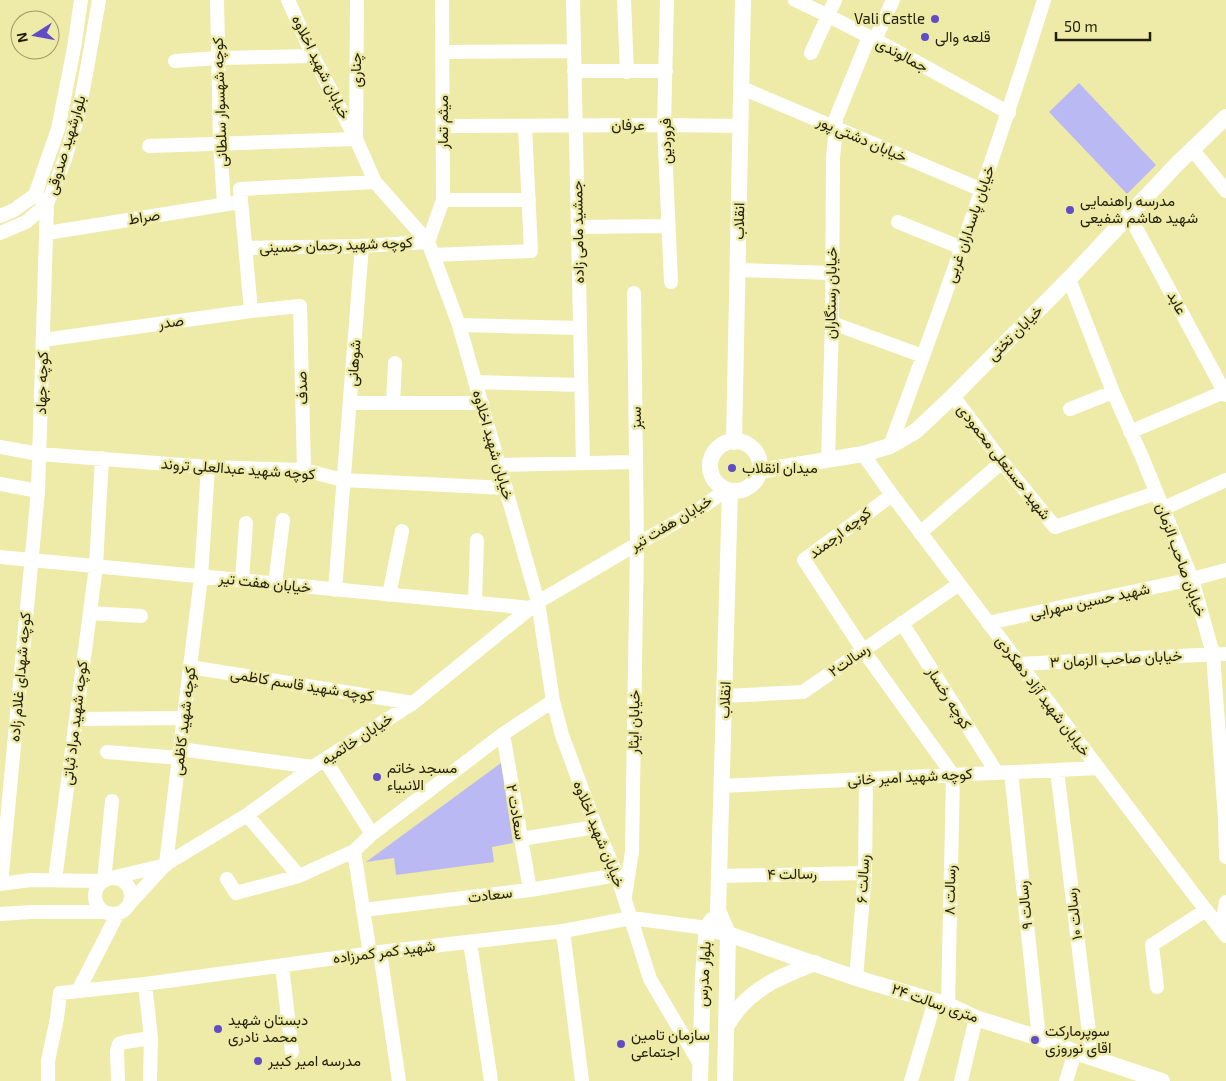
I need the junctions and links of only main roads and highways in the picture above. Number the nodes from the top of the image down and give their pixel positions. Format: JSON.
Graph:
{"nodes":[{"id":1,"x":743,"y":0,"type":"edge"},
{"id":2,"x":1226,"y":116,"type":"edge"},
{"id":3,"x":734,"y":442,"type":"junction"},
{"id":4,"x":759,"y":470,"type":"junction"},
{"id":5,"x":728,"y":490,"type":"junction"},
{"id":6,"x":718,"y":910,"type":"junction"},
{"id":7,"x":707,"y":928,"type":"junction"},
{"id":8,"x":728,"y":934,"type":"junction"},
{"id":9,"x":815,"y":963,"type":"junction"},
{"id":10,"x":726,"y":1027,"type":"junction"},
{"id":11,"x":1138,"y":1077,"type":"edge"},
{"id":12,"x":700,"y":1081,"type":"edge"},
{"id":13,"x":725,"y":1081,"type":"edge"},
{"id":14,"x":1162,"y":1081,"type":"edge"}],
"edges":[{"from":1,"to":3,"type":"main road","name":"انقلاب"},
{"from":2,"to":4,"type":"main road","name":"خیابان تختی"},
{"from":3,"to":4,"type":"main road"},
{"from":3,"to":5,"type":"main road"},
{"from":4,"to":5,"type":"main road"},
{"from":5,"to":6,"type":"main road","name":"انقلاب"},
{"from":6,"to":7,"type":"main road","name":"انقلاب"},
{"from":6,"to":8,"type":"main road","name":"انقلاب"},
{"from":7,"to":8,"type":"main road","name":"۲۴ متری رسالت"},
{"from":7,"to":12,"type":"main road","name":"بلوار مدرس"},
{"from":8,"to":9,"type":"main road","name":"۲۴ متری رسالت"},
{"from":8,"to":10,"type":"main road","name":"بلوار مدرس"},
{"from":9,"to":10,"type":"main road"},
{"from":9,"to":11,"type":"main road","name":"۲۴ متری رسالت"},
{"from":10,"to":13,"type":"main road","name":"بلوار مدرس"},
{"from":11,"to":14,"type":"main road","name":"۲۴ متری رسالت"}]}
